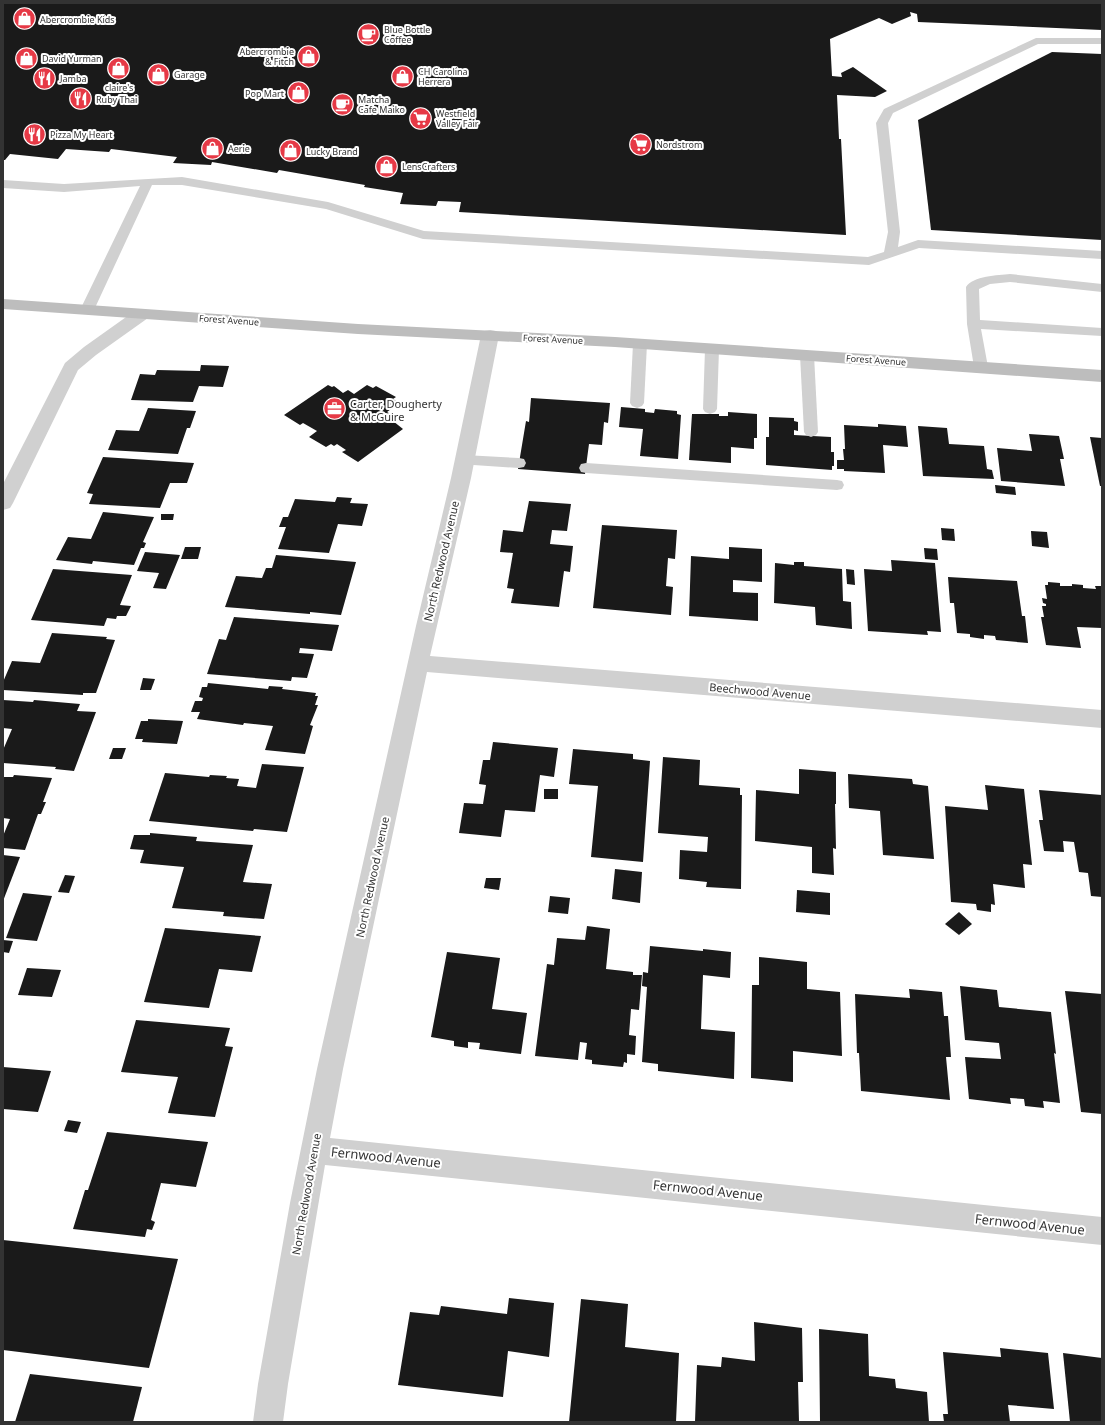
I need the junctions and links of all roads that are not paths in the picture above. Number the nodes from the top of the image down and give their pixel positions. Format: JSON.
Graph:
{"nodes":[{"id":1,"x":1102,"y":41,"type":"edge"},
{"id":2,"x":148,"y":182,"type":"junction"},
{"id":3,"x":3,"y":184,"type":"edge"},
{"id":4,"x":890,"y":254,"type":"junction"},
{"id":5,"x":1102,"y":255,"type":"edge"},
{"id":6,"x":1102,"y":288,"type":"edge"},
{"id":7,"x":3,"y":304,"type":"edge"},
{"id":8,"x":87,"y":310,"type":"junction"},
{"id":9,"x":142,"y":314,"type":"junction"},
{"id":10,"x":974,"y":324,"type":"junction"},
{"id":11,"x":1102,"y":332,"type":"edge"},
{"id":12,"x":490,"y":335,"type":"junction"},
{"id":13,"x":640,"y":344,"type":"junction"},
{"id":14,"x":712,"y":349,"type":"junction"},
{"id":15,"x":807,"y":356,"type":"junction"},
{"id":16,"x":980,"y":367,"type":"junction"},
{"id":17,"x":1102,"y":376,"type":"edge"},
{"id":18,"x":636,"y":403,"type":"dead end"},
{"id":19,"x":710,"y":409,"type":"dead end"},
{"id":20,"x":811,"y":432,"type":"dead end"},
{"id":21,"x":464,"y":460,"type":"junction"},
{"id":22,"x":519,"y":463,"type":"dead end"},
{"id":23,"x":586,"y":468,"type":"dead end"},
{"id":24,"x":837,"y":485,"type":"dead end"},
{"id":25,"x":3,"y":503,"type":"edge"},
{"id":26,"x":418,"y":663,"type":"junction"},
{"id":27,"x":1102,"y":719,"type":"edge"},
{"id":28,"x":314,"y":1150,"type":"junction"},
{"id":29,"x":1102,"y":1231,"type":"edge"},
{"id":30,"x":268,"y":1422,"type":"edge"}],
"edges":[{"from":1,"to":4,"type":"lane"},
{"from":2,"to":3,"type":"lane"},
{"from":2,"to":4,"type":"lane"},
{"from":2,"to":8,"type":"lane"},
{"from":4,"to":5,"type":"lane"},
{"from":6,"to":10,"type":"lane"},
{"from":7,"to":8,"type":"main road","name":"Forest Avenue"},
{"from":8,"to":9,"type":"main road","name":"Forest Avenue"},
{"from":9,"to":12,"type":"main road","name":"Forest Avenue"},
{"from":9,"to":25,"type":"street"},
{"from":10,"to":11,"type":"lane"},
{"from":10,"to":16,"type":"lane"},
{"from":12,"to":13,"type":"main road","name":"Forest Avenue"},
{"from":12,"to":21,"type":"street","name":"North Redwood Avenue"},
{"from":13,"to":14,"type":"main road","name":"Forest Avenue"},
{"from":13,"to":18,"type":"lane"},
{"from":14,"to":15,"type":"main road","name":"Forest Avenue"},
{"from":14,"to":19,"type":"lane"},
{"from":15,"to":16,"type":"main road","name":"Forest Avenue"},
{"from":15,"to":20,"type":"lane"},
{"from":16,"to":17,"type":"main road","name":"Forest Avenue"},
{"from":21,"to":22,"type":"lane"},
{"from":21,"to":26,"type":"street","name":"North Redwood Avenue"},
{"from":23,"to":24,"type":"lane"},
{"from":26,"to":27,"type":"street","name":"Beechwood Avenue"},
{"from":26,"to":28,"type":"street","name":"North Redwood Avenue"},
{"from":28,"to":29,"type":"street","name":"Fernwood Avenue"},
{"from":28,"to":30,"type":"street","name":"North Redwood Avenue"}]}
